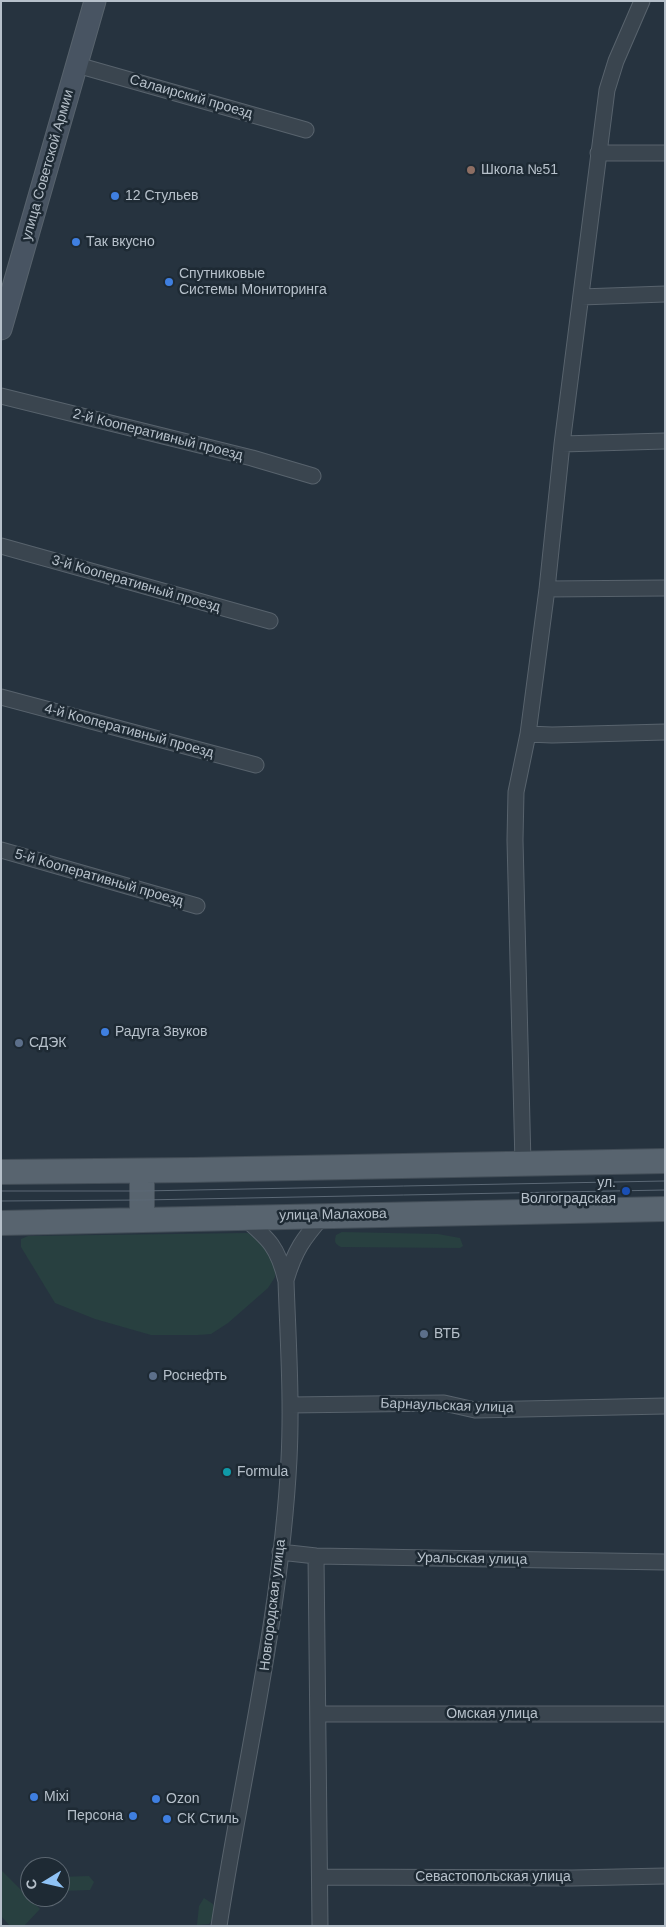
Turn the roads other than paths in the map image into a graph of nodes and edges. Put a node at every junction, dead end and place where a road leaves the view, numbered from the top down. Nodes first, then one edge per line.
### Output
1 (95, 1) edge
2 (642, 1) edge
3 (77, 65) junction
4 (306, 130) dead end
5 (598, 153) junction
6 (665, 153) edge
7 (665, 294) edge
8 (581, 297) junction
9 (1, 329) edge
10 (1, 396) edge
11 (665, 441) edge
12 (562, 444) junction
13 (313, 476) dead end
14 (1, 546) edge
15 (665, 588) edge
16 (548, 589) junction
17 (270, 621) dead end
18 (1, 697) edge
19 (665, 732) edge
20 (528, 734) junction
21 (256, 765) dead end
22 (1, 850) edge
23 (197, 906) dead end
24 (665, 1161) edge
25 (523, 1164) junction
26 (142, 1170) junction
27 (1, 1172) edge
28 (665, 1209) edge
29 (324, 1216) junction
30 (243, 1217) junction
31 (142, 1219) junction
32 (1, 1223) edge
33 (286, 1281) junction
34 (290, 1405) junction
35 (665, 1406) edge
36 (280, 1552) junction
37 (316, 1556) junction
38 (665, 1562) edge
39 (319, 1714) junction
40 (665, 1714) edge
41 (665, 1876) edge
42 (320, 1877) junction
43 (219, 1926) edge
44 (320, 1926) edge

1 - 3 street, улица Советской Армии
2 - 5 street
3 - 4 street, Салаирский проезд
3 - 9 street, улица Советской Армии
5 - 6 street
5 - 8 street
7 - 8 street
8 - 12 street
10 - 13 street, 2-й Кооперативный проезд
11 - 12 street
12 - 16 street
14 - 17 street, 3-й Кооперативный проезд
15 - 16 street
16 - 20 street
18 - 21 street, 4-й Кооперативный проезд
19 - 20 street
20 - 25 street
22 - 23 street, 5-й Кооперативный проезд
24 - 25 main road
25 - 26 main road
26 - 27 main road
26 - 31 main road
28 - 29 main road, улица Малахова
29 - 30 main road, улица Малахова
29 - 33 street
30 - 31 main road, улица Малахова
30 - 33 street
31 - 32 main road, улица Малахова
33 - 34 street, Новгородская улица
34 - 35 street, Барнаульская улица
34 - 36 street, Новгородская улица
36 - 37 street, Уральская улица
36 - 43 street, Новгородская улица
37 - 38 street, Уральская улица
37 - 39 street
39 - 40 street, Омская улица
39 - 42 street
41 - 42 street, Севастопольская улица
42 - 44 street

